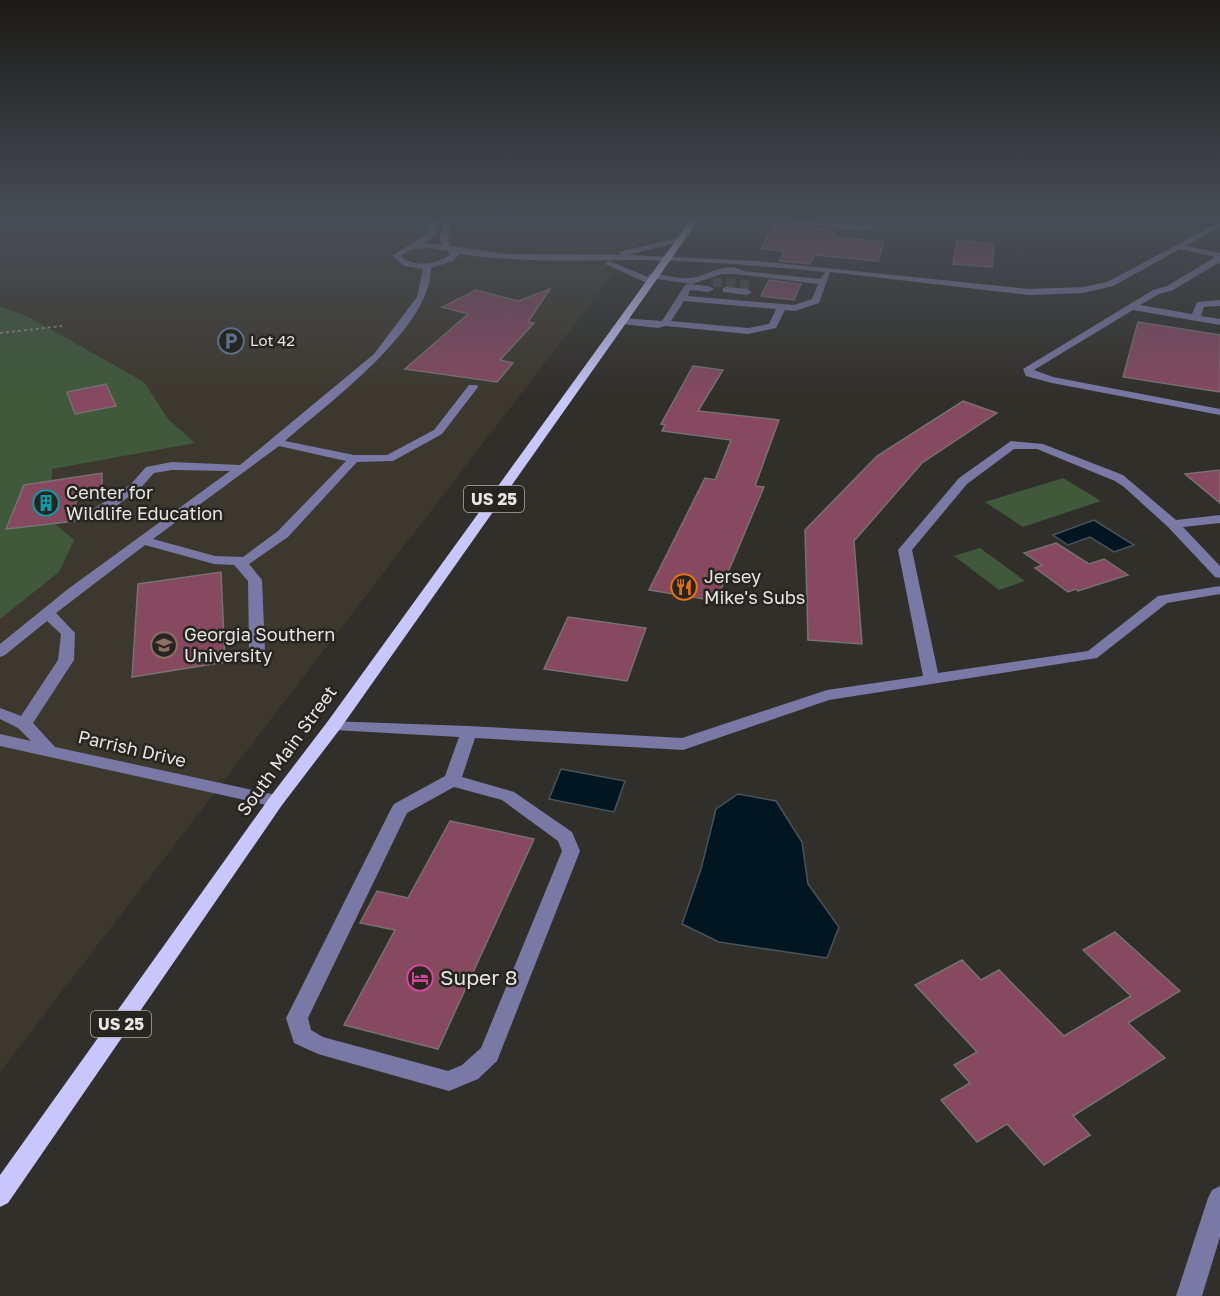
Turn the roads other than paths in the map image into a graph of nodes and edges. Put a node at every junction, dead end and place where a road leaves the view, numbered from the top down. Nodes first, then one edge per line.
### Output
1 (417, 278) edge
2 (426, 278) edge
3 (704, 278) tunnel mouth
4 (744, 278) tunnel mouth
5 (825, 278) edge
6 (900, 278) edge
7 (1123, 278) edge
8 (1185, 278) edge
9 (650, 279) joint
10 (423, 282) junction
11 (823, 282) junction
12 (692, 283) junction
13 (711, 285) tunnel mouth
14 (751, 285) junction
15 (1170, 288) junction
16 (726, 290) dead end
17 (682, 298) junction
18 (741, 303) junction
19 (1220, 303) edge
20 (782, 306) junction
21 (1134, 307) junction
22 (1149, 310) junction
23 (1195, 318) junction
24 (622, 321) junction
25 (1220, 322) edge
26 (665, 323) junction
27 (473, 387) dead end
28 (1220, 412) edge
29 (276, 442) junction
30 (354, 459) junction
31 (242, 469) junction
32 (91, 517) dead end
33 (1220, 519) edge
34 (1173, 524) junction
35 (142, 540) junction
36 (238, 561) junction
37 (1220, 574) edge
38 (1220, 590) edge
39 (47, 613) junction
40 (257, 650) dead end
41 (0, 652) edge
42 (931, 679) junction
43 (0, 713) edge
44 (24, 724) junction
45 (334, 725) junction
46 (469, 731) junction
47 (0, 741) edge
48 (50, 751) junction
49 (452, 780) junction
50 (276, 801) junction
51 (0, 1195) edge
52 (1220, 1198) edge
53 (1189, 1296) edge

1 - 10 street
2 - 10 street
3 - 12 street
4 - 14 street
5 - 11 street
6 - 7 street
8 - 15 street
9 - 12 street
9 - 24 main road, South Main Street / US 25
10 - 29 street
11 - 14 street
11 - 20 street
12 - 13 street
12 - 17 street
14 - 16 street
14 - 18 street
15 - 21 street
15 - 22 street
17 - 18 street
17 - 26 street
18 - 20 street
19 - 23 street
20 - 26 street
21 - 22 street
21 - 28 street
22 - 23 street
23 - 25 street
24 - 26 street
24 - 45 main road, South Main Street / US 25
27 - 30 street
29 - 30 street
29 - 31 street
30 - 36 street
31 - 32 street
31 - 35 street
33 - 34 street
34 - 37 street
34 - 42 street
35 - 36 street
35 - 39 street
36 - 40 street
38 - 42 street
39 - 41 street
39 - 44 street
42 - 46 street
43 - 44 street
44 - 48 street
45 - 46 street
45 - 50 main road, South Main Street / US 25
46 - 49 street
47 - 48 street, Parrish Drive
48 - 50 street, Parrish Drive
49 - 49 street
50 - 51 main road, South Main Street / US 25
52 - 53 street

